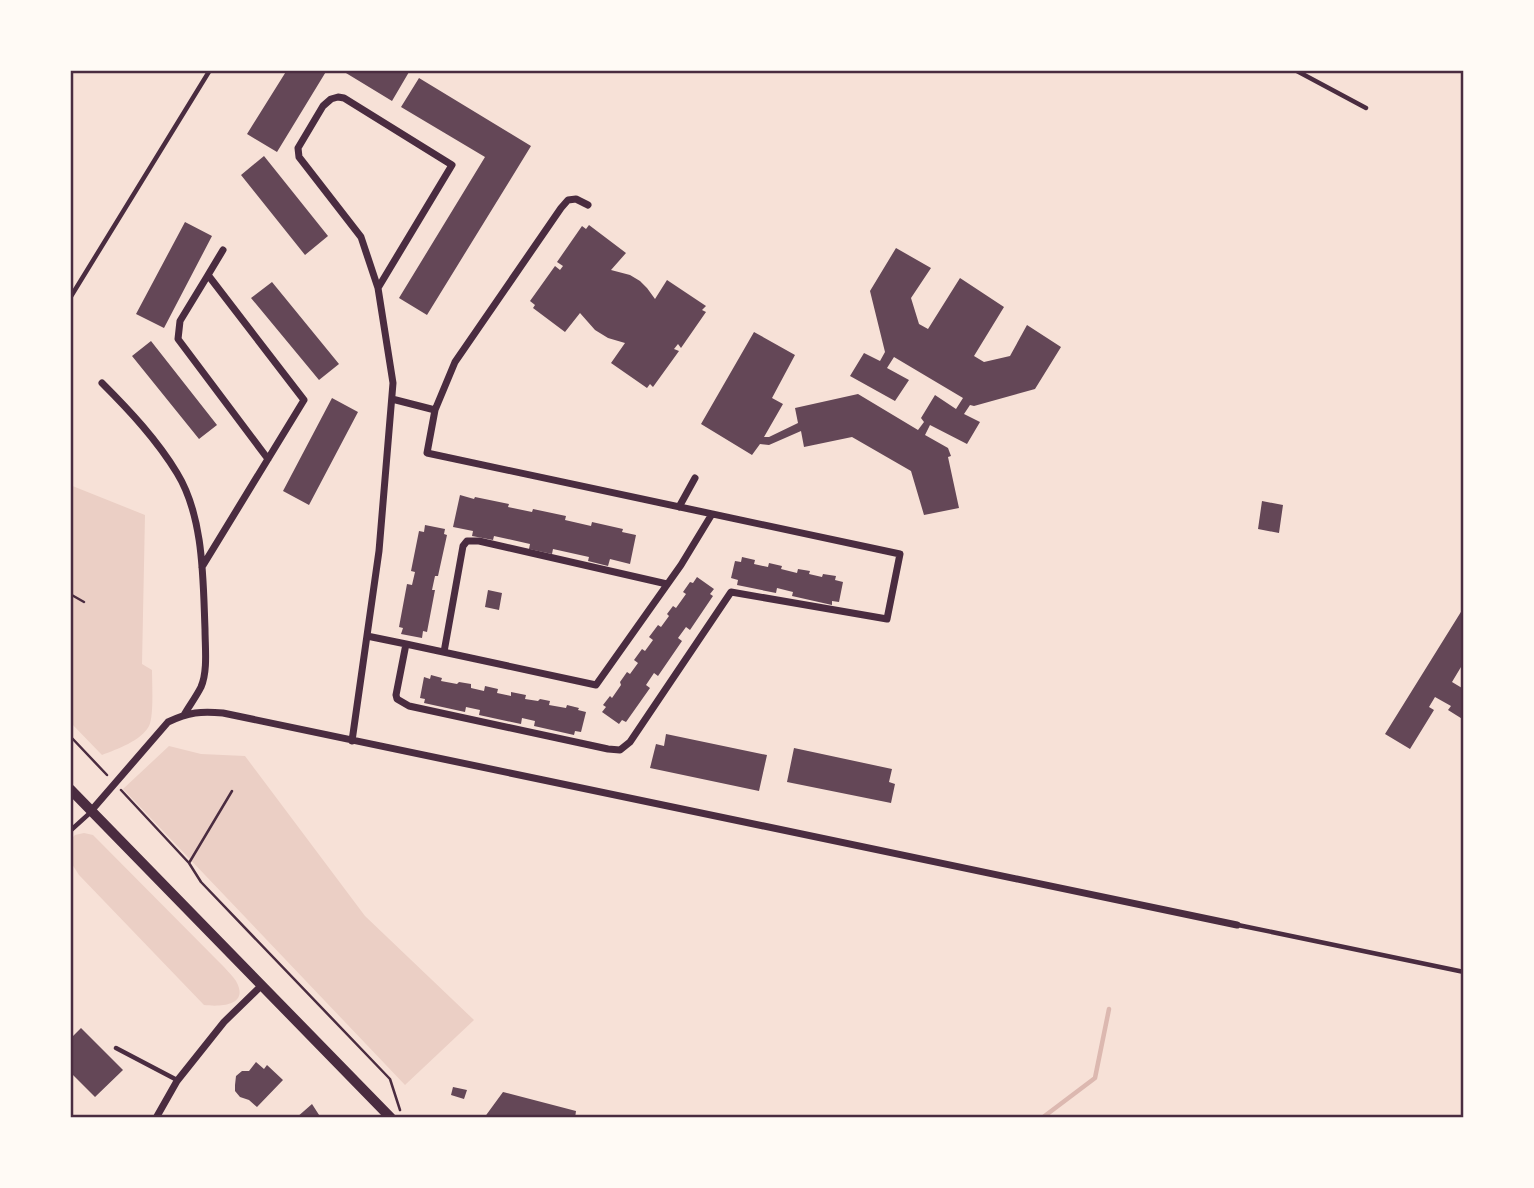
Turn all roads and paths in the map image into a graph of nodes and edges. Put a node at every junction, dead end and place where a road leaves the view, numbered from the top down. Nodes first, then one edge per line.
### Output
1 (210, 70) edge
2 (1295, 70) edge
3 (1366, 108) dead end
4 (587, 205) dead end
5 (223, 250) dead end
6 (208, 275) junction
7 (378, 288) junction
8 (70, 298) edge
9 (102, 383) dead end
10 (392, 399) junction
11 (435, 410) junction
12 (268, 459) junction
13 (695, 478) dead end
14 (678, 507) junction
15 (712, 514) junction
16 (202, 567) junction
17 (667, 584) junction
18 (70, 594) edge
19 (84, 602) dead end
20 (367, 636) junction
21 (407, 644) junction
22 (444, 652) junction
23 (184, 715) junction
24 (70, 736) edge
25 (352, 741) junction
26 (114, 783) junction
27 (70, 789) edge
28 (232, 791) dead end
29 (91, 811) junction
30 (70, 831) edge
31 (189, 863) junction
32 (1237, 925) joint
33 (1464, 972) edge
34 (262, 985) junction
35 (116, 1048) dead end
36 (177, 1081) junction
37 (396, 1116) edge
38 (157, 1118) edge

1 - 8 lane
2 - 3 lane
4 - 11 street
5 - 6 street
6 - 12 street
6 - 12 street
7 - 7 street
7 - 10 street
9 - 16 street
10 - 11 street
10 - 20 street
11 - 14 street
12 - 16 street
13 - 14 street
14 - 15 street
15 - 17 street
15 - 21 street
16 - 23 street
17 - 22 street
17 - 22 street
18 - 19 path
20 - 21 street
20 - 25 street
21 - 22 street
23 - 25 street
23 - 26 street
24 - 26 path
25 - 32 street
26 - 29 street
26 - 31 path
27 - 29 main road
28 - 31 path
29 - 30 lane
29 - 34 main road
31 - 37 path
32 - 33 lane
34 - 36 street
34 - 37 main road
35 - 36 lane
36 - 38 street

